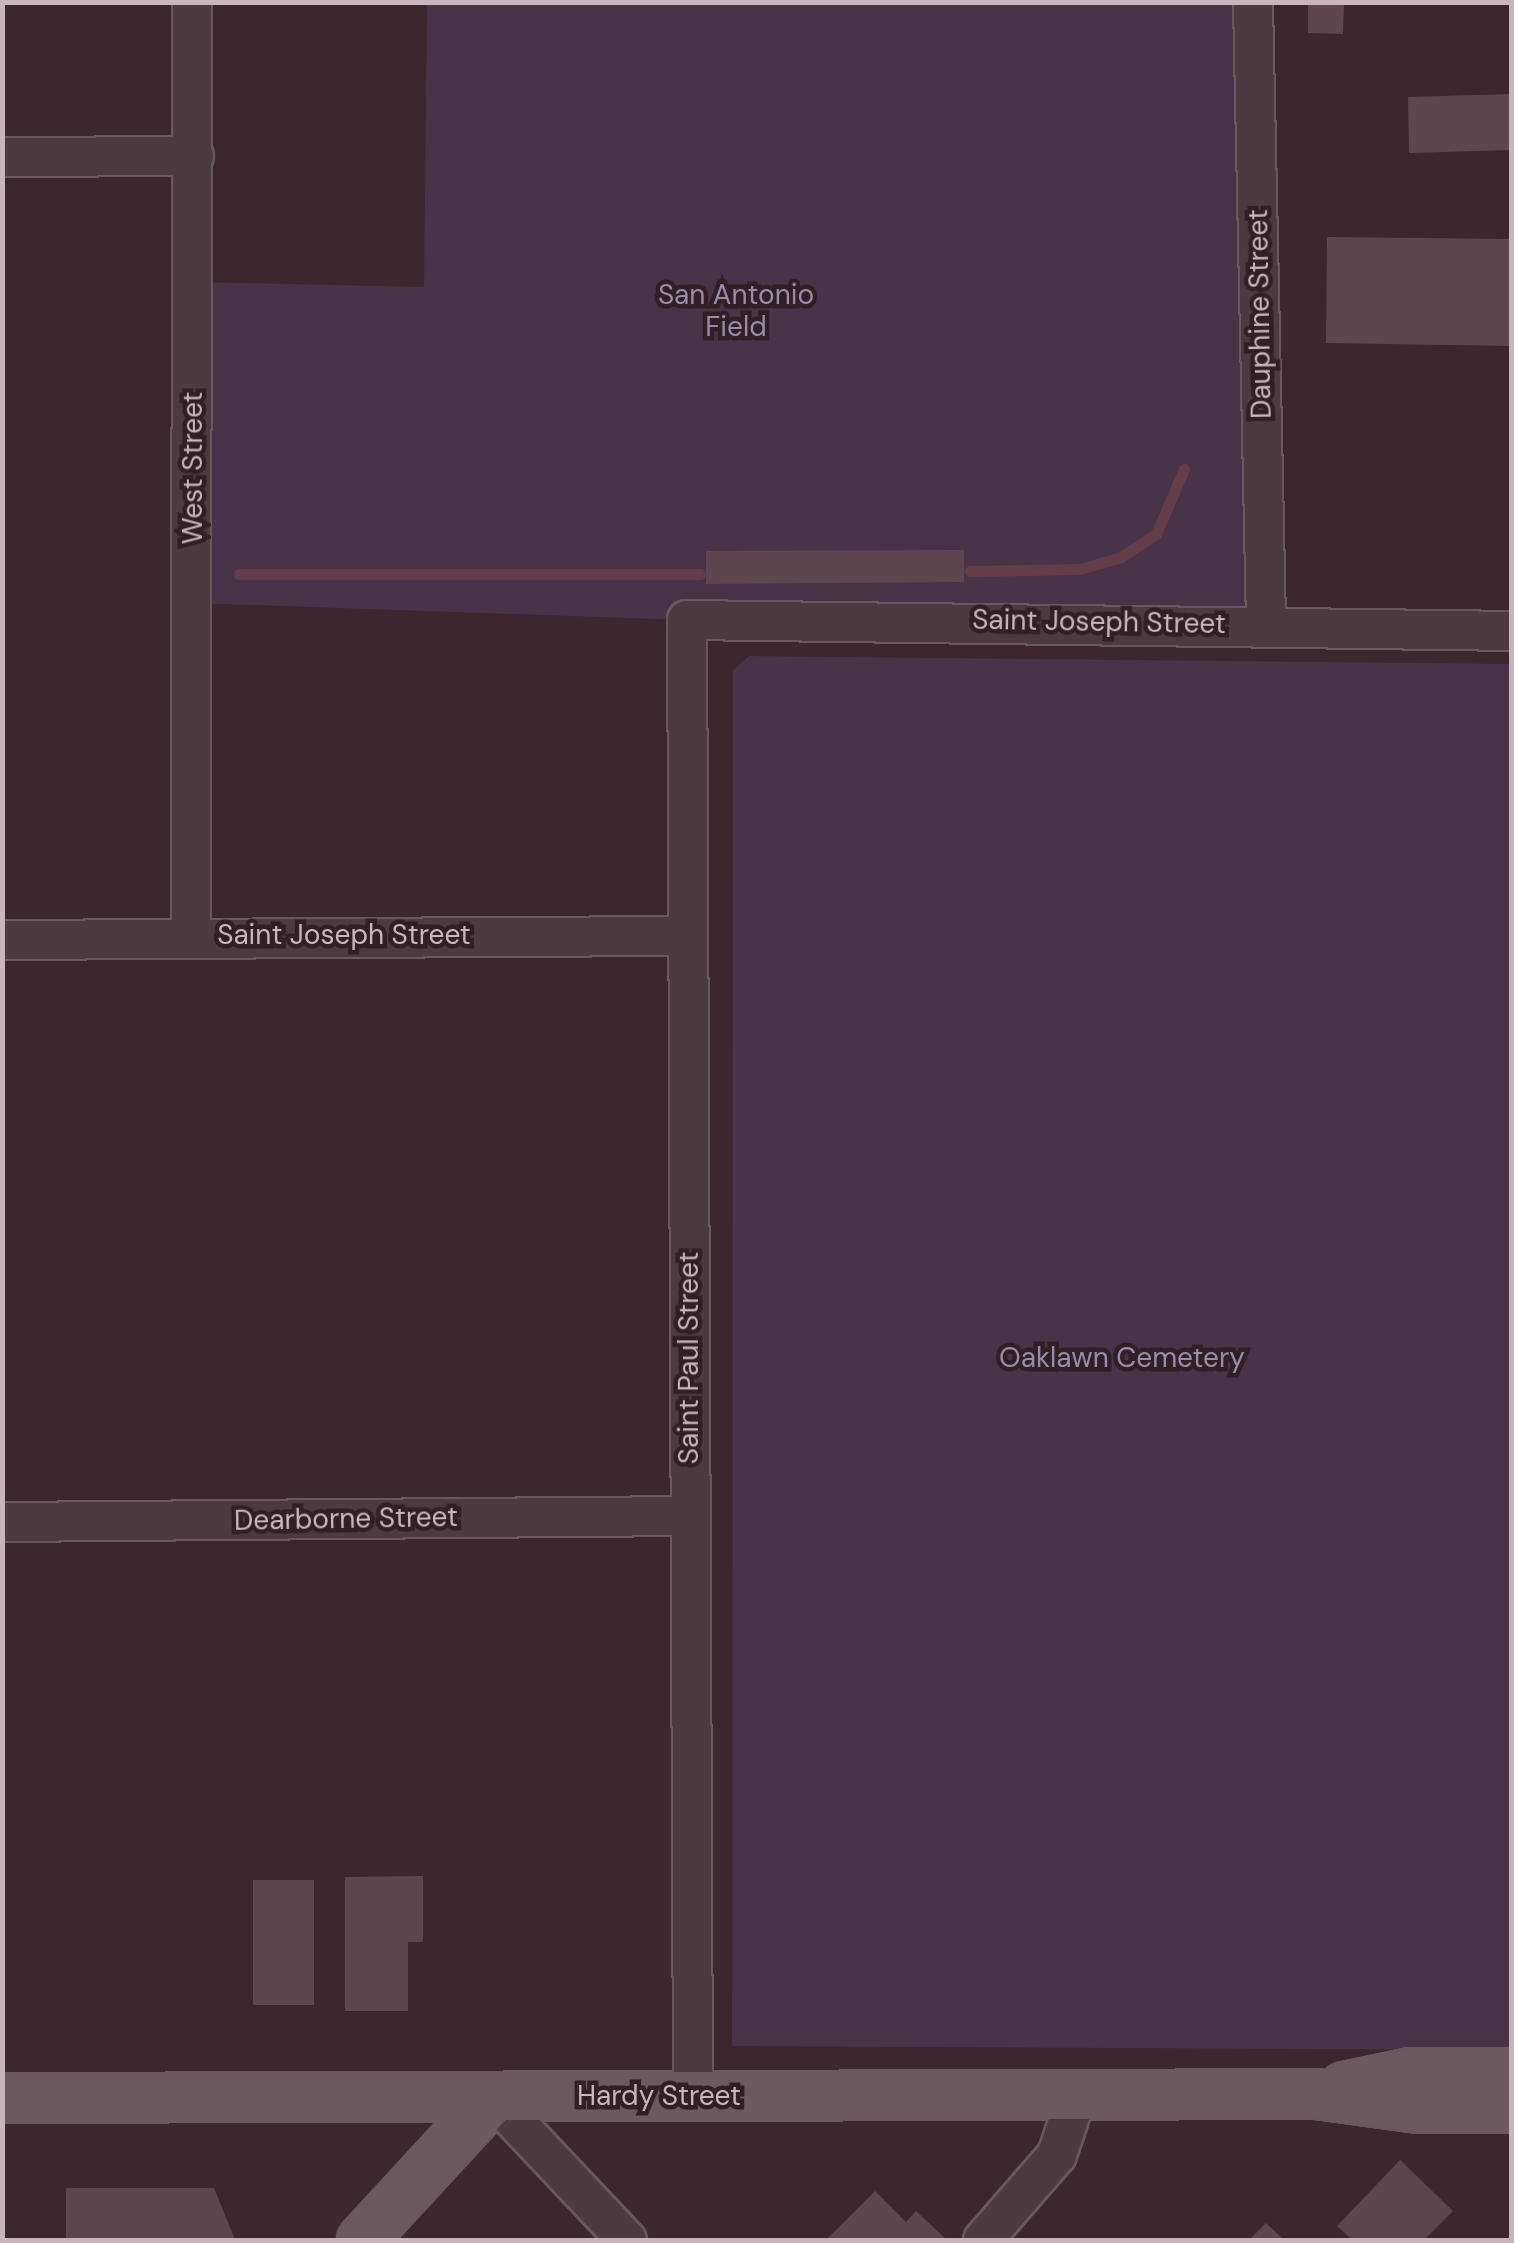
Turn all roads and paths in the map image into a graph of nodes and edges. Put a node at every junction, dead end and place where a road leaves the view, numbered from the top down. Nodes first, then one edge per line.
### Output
1 (192, 2) edge
2 (1253, 2) edge
3 (2, 156) edge
4 (194, 156) junction
5 (686, 620) joint
6 (1266, 624) junction
7 (1512, 630) edge
8 (192, 934) junction
9 (686, 936) junction
10 (2, 940) edge
11 (690, 1516) junction
12 (2, 1522) edge
13 (1512, 2072) edge
14 (1316, 2094) junction
15 (1077, 2095) junction
16 (694, 2096) junction
17 (2, 2098) edge
18 (493, 2098) junction
19 (1512, 2108) edge
20 (362, 2240) edge
21 (627, 2240) edge
22 (983, 2240) edge

1 - 4 street, West Street
2 - 6 street, Dauphine Street
3 - 4 street
4 - 8 street, West Street
5 - 6 street, Saint Joseph Street
5 - 9 street, Saint Paul Street
6 - 7 street, Saint Joseph Street
8 - 9 street, Saint Joseph Street
8 - 10 street, Saint Joseph Street
9 - 11 street, Saint Paul Street
11 - 12 street, Dearborne Street
11 - 16 street, Saint Paul Street
13 - 14 main road, Hardy Street
14 - 15 main road, Hardy Street
14 - 19 main road, Hardy Street
15 - 16 main road, Hardy Street
15 - 22 street
16 - 18 main road, Hardy Street
17 - 18 main road, Hardy Street
18 - 20 main road
18 - 21 street

